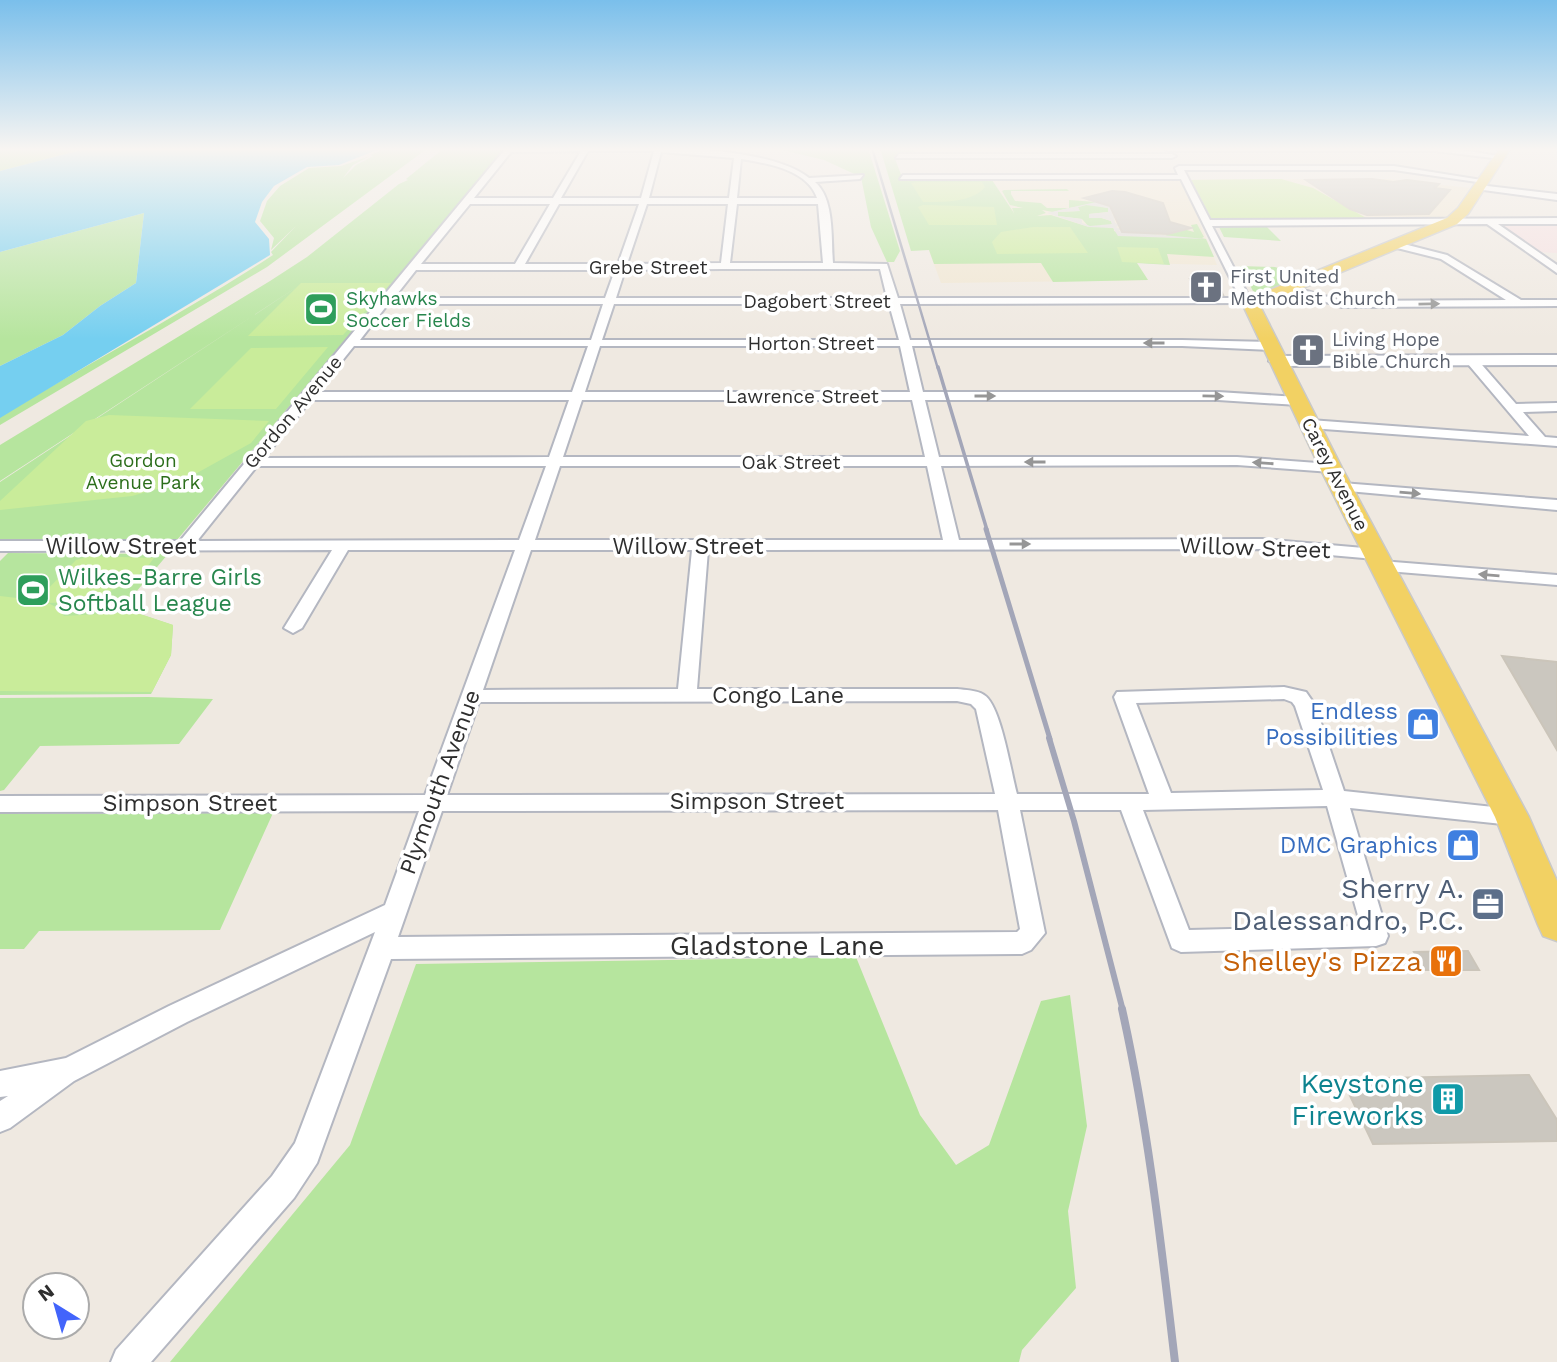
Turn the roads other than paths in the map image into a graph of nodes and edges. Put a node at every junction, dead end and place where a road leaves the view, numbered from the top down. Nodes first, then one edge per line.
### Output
1 (458, 212) edge
2 (550, 212) edge
3 (640, 212) edge
4 (731, 212) edge
5 (822, 212) edge
6 (1201, 212) edge
7 (1461, 212) edge
8 (1458, 216) junction
9 (1552, 221) edge
10 (1491, 222) junction
11 (1207, 223) junction
12 (1557, 228) edge
13 (1396, 245) junction
14 (828, 266) junction
15 (413, 267) junction
16 (518, 267) junction
17 (622, 267) junction
18 (725, 267) junction
19 (1557, 270) edge
20 (1289, 289) junction
21 (386, 301) junction
22 (609, 301) junction
23 (894, 301) junction
24 (1249, 301) junction
25 (1519, 303) junction
26 (1557, 303) edge
27 (905, 342) junction
28 (351, 343) junction
29 (595, 343) junction
30 (1274, 354) junction
31 (1472, 360) junction
32 (1557, 360) edge
33 (305, 396) junction
34 (577, 396) junction
35 (917, 396) junction
36 (1557, 407) edge
37 (1513, 408) junction
38 (1304, 413) junction
39 (1541, 440) junction
40 (1557, 442) edge
41 (252, 462) junction
42 (934, 462) junction
43 (554, 463) junction
44 (1336, 477) junction
45 (1557, 505) edge
46 (952, 544) junction
47 (0, 546) edge
48 (184, 546) junction
49 (700, 546) junction
50 (342, 547) junction
51 (522, 547) junction
52 (1378, 560) junction
53 (1557, 580) edge
54 (293, 628) dead end
55 (687, 695) junction
56 (471, 696) junction
57 (1336, 798) junction
58 (1007, 800) junction
59 (1163, 801) junction
60 (433, 802) junction
61 (1129, 802) junction
62 (0, 804) edge
63 (1512, 817) junction
64 (394, 912) junction
65 (1557, 925) edge
66 (382, 947) junction
67 (70, 1070) junction
68 (0, 1084) edge
69 (0, 1118) edge
70 (128, 1362) edge

1 - 15 street, Gordon Avenue
2 - 16 street
3 - 17 street, Plymouth Avenue
4 - 18 street
5 - 14 street
6 - 11 street
7 - 8 main road
8 - 10 street
8 - 10 street
8 - 11 street
8 - 13 main road
9 - 10 street
9 - 12 street
10 - 19 street
11 - 24 street
13 - 20 main road
13 - 25 street
14 - 18 street, Grebe Street
14 - 23 street, Grebe Street
15 - 16 street, Grebe Street
15 - 21 street, Gordon Avenue
16 - 17 street, Grebe Street
17 - 18 street, Grebe Street
17 - 22 street, Plymouth Avenue
20 - 24 main road
20 -> 25 street
21 - 22 street, Dagobert Street
21 - 28 street, Gordon Avenue
22 - 23 street, Dagobert Street
22 - 29 street, Plymouth Avenue
23 - 24 street, Dagobert Street
23 - 27 street
24 - 30 main road, Carey Avenue
25 - 26 street
27 - 29 street, Horton Street
30 -> 27 street, Horton Street
27 - 35 street
28 - 29 street, Horton Street
28 - 33 street, Gordon Avenue
29 - 34 street, Plymouth Avenue
30 - 31 main road, Horton Street
30 - 38 main road, Carey Avenue
31 - 32 main road, Horton Street
31 - 37 street
33 - 34 street, Lawrence Street
33 - 41 street, Gordon Avenue
34 - 35 street, Lawrence Street
34 - 43 street, Plymouth Avenue
35 -> 38 street, Lawrence Street
35 - 42 street
36 - 37 street
37 - 39 street
38 - 39 street, Lawrence Street
38 - 44 main road, Carey Avenue
39 - 40 street, Lawrence Street
41 - 43 street, Oak Street
41 - 48 street, Gordon Avenue
42 - 43 street, Oak Street
44 -> 42 street, Oak Street
42 - 46 street
43 - 51 street, Plymouth Avenue
44 -> 45 street, Oak Street
44 - 52 main road, Carey Avenue
46 - 49 street, Willow Street
46 -> 52 street, Willow Street
47 - 48 street, Willow Street
48 - 50 street, Willow Street
49 - 51 street, Willow Street
49 - 55 street
50 - 51 street, Willow Street
50 - 54 street
51 - 56 street, Plymouth Avenue
53 -> 52 street, Willow Street
52 - 63 main road, Carey Avenue
55 - 56 street, Congo Lane
55 - 58 street, Congo Lane
56 - 60 street, Plymouth Avenue
57 - 59 street, Simpson Street
57 - 59 street
57 - 61 street
57 - 63 street, Simpson Street
58 - 60 street, Simpson Street
58 - 61 street, Simpson Street
58 - 66 street, Gladstone Lane
59 - 61 street, Simpson Street
60 - 62 street, Simpson Street
60 - 64 street, Plymouth Avenue
63 - 65 main road, Carey Avenue
64 - 66 street, Plymouth Avenue
64 - 67 street
66 - 70 street, Plymouth Avenue
67 - 68 street
67 - 69 street

